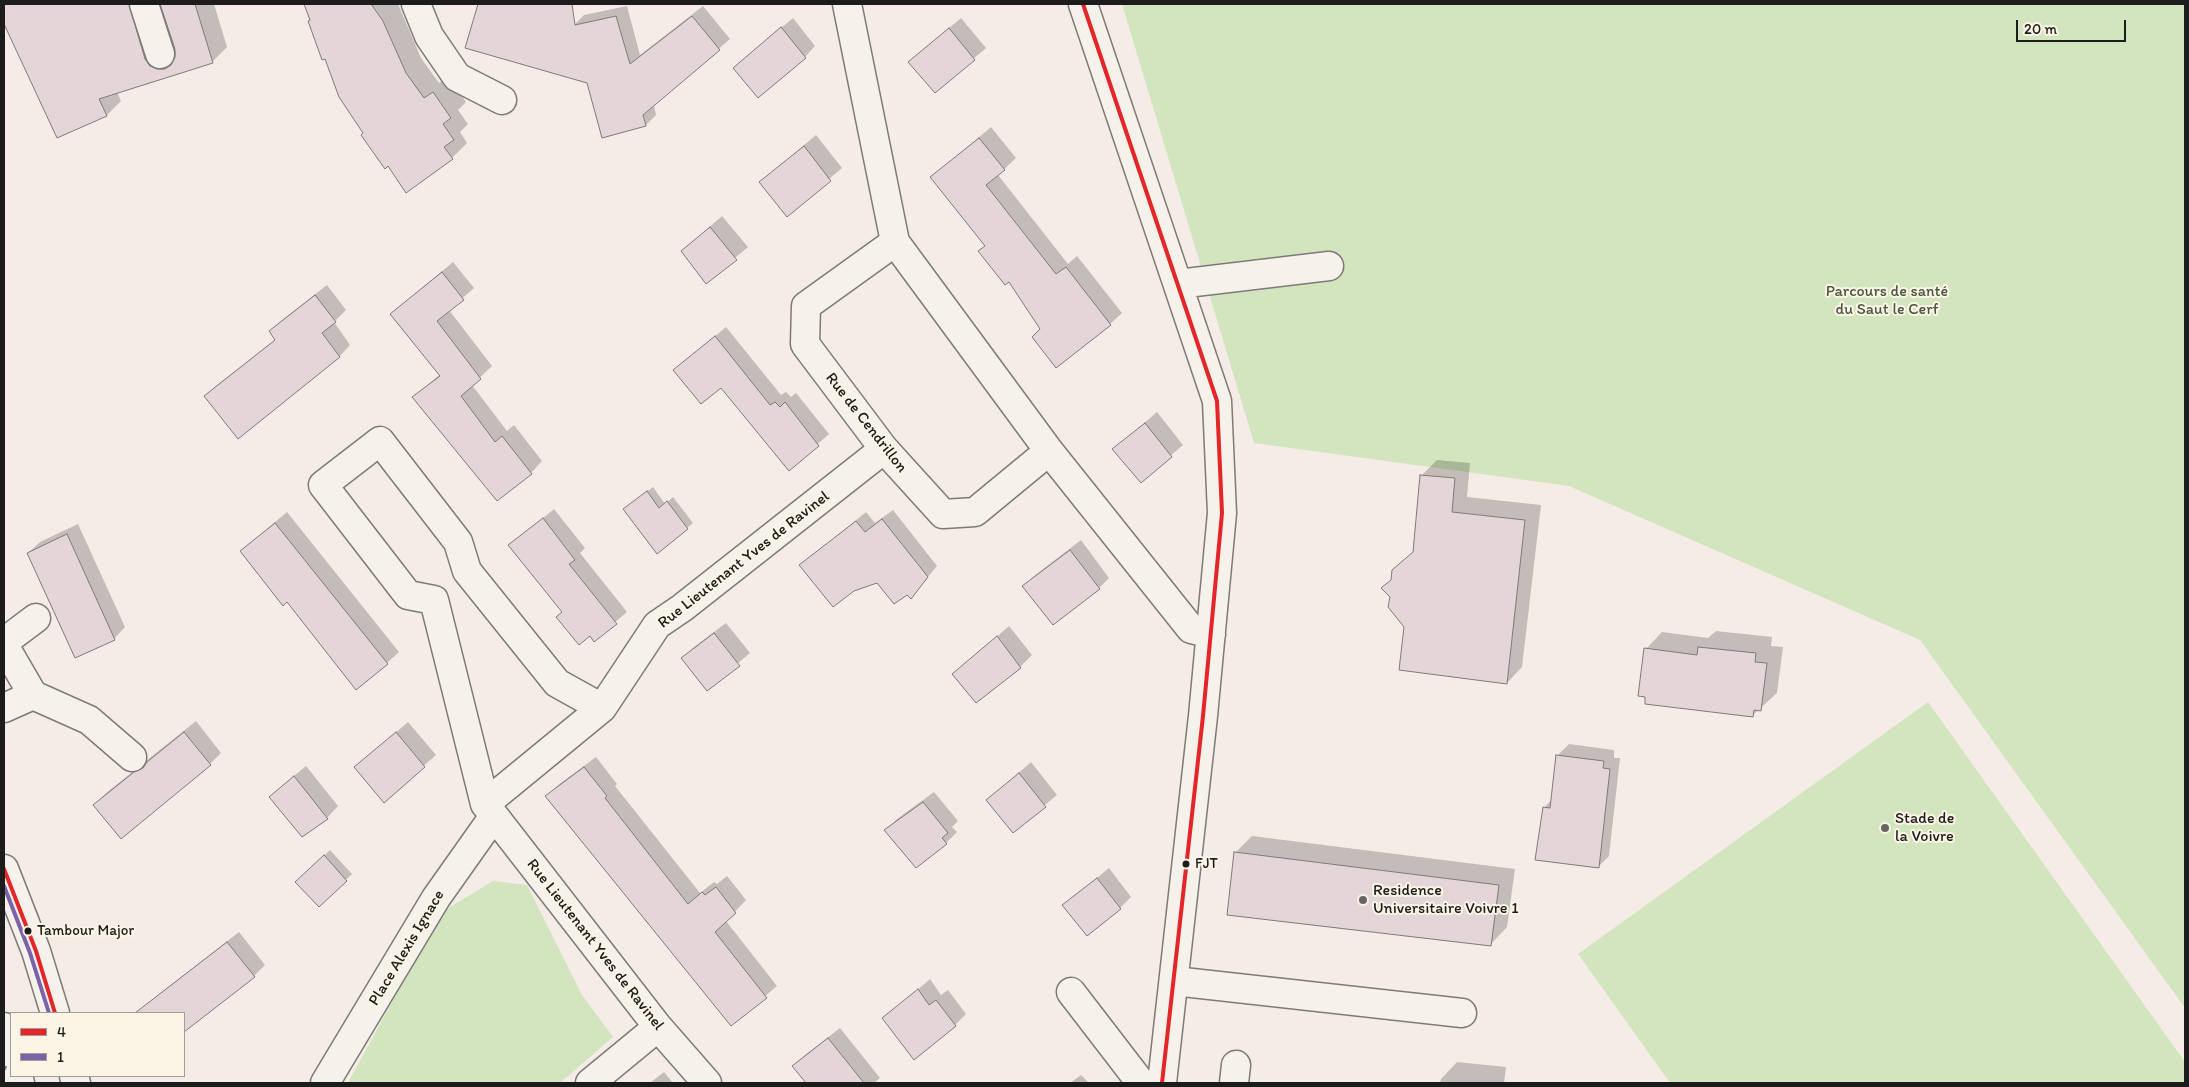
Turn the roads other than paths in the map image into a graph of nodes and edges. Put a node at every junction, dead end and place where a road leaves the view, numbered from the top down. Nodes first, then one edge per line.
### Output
1 (144, 4) edge
2 (416, 4) edge
3 (847, 4) edge
4 (1082, 4) edge
5 (160, 54) dead end
6 (502, 100) dead end
7 (895, 242) junction
8 (1329, 266) dead end
9 (1178, 284) junction
10 (884, 449) junction
11 (1049, 450) junction
12 (467, 571) junction
13 (434, 600) junction
14 (36, 618) dead end
15 (1211, 634) junction
16 (4, 644) edge
17 (33, 695) junction
18 (4, 708) edge
19 (602, 708) junction
20 (132, 757) dead end
21 (489, 810) junction
22 (4, 869) edge
23 (1174, 981) junction
24 (1071, 992) dead end
25 (55, 1012) edge
26 (1462, 1013) dead end
27 (4, 1027) edge
28 (658, 1027) junction
29 (10, 1050) edge
30 (325, 1083) edge
31 (590, 1083) edge
32 (707, 1083) edge
33 (1141, 1083) edge
34 (1162, 1083) edge

1 - 5 street
2 - 6 street
3 - 7 street
4 - 9 street
7 - 10 street, Rue de Cendrillon
7 - 11 street
8 - 9 street
9 - 15 street
10 - 11 street, Rue de Cendrillon
10 - 19 street, Rue Lieutenant Yves de Ravinel
11 - 15 street
12 - 13 street
12 - 13 street
12 - 19 street
13 - 21 street, Rue Lieutenant Yves de Ravinel
14 - 16 street
15 - 23 street
16 - 17 street
17 - 18 street
17 - 20 street
19 - 21 street, Rue Lieutenant Yves de Ravinel
21 - 28 street, Rue Lieutenant Yves de Ravinel
21 - 30 street, Place Alexis Ignace
22 - 25 street
23 - 26 street
23 - 34 street
24 - 33 street
27 - 29 street
28 - 31 street
28 - 32 street, Rue Lieutenant Yves de Ravinel

